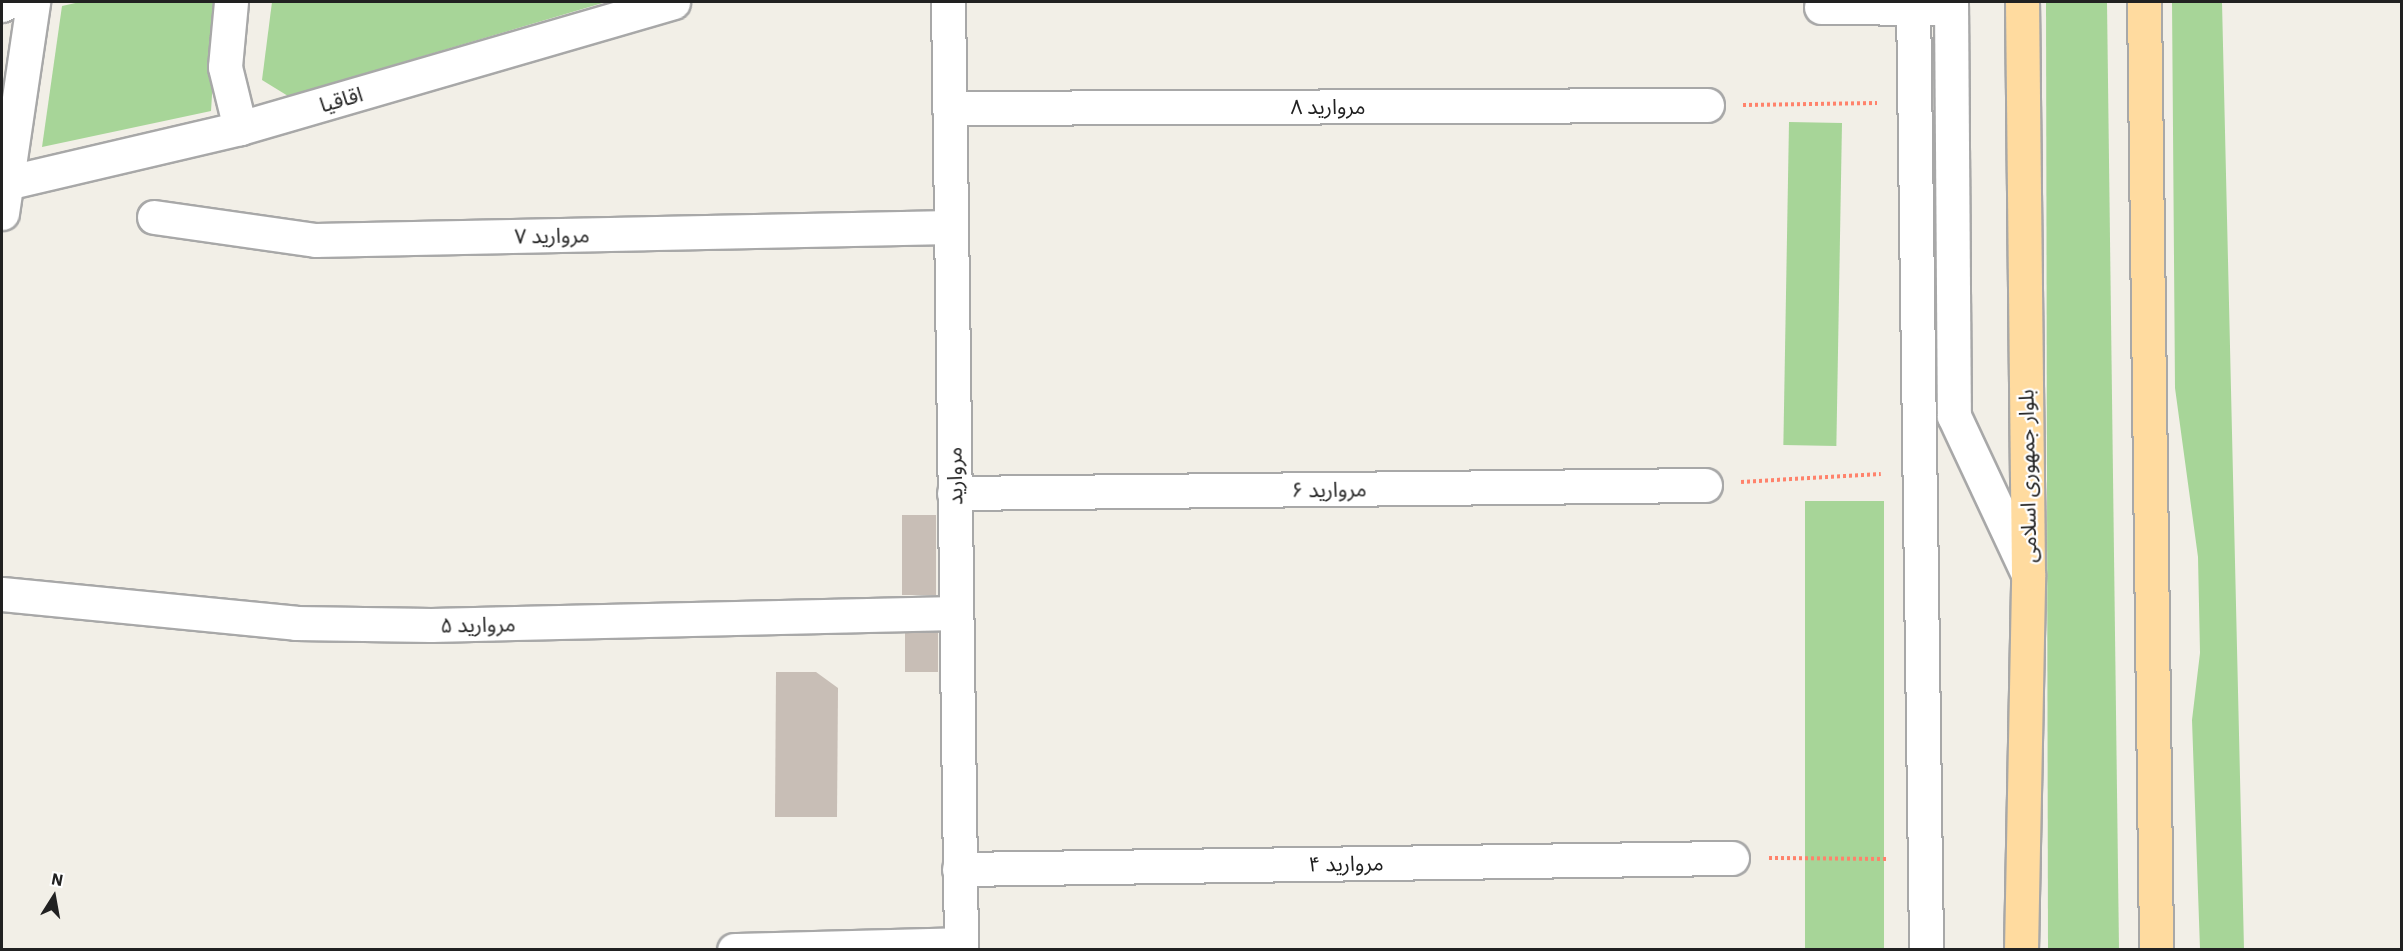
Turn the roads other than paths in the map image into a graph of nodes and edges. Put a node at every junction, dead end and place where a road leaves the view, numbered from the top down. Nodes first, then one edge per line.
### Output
1 (8, 2) edge
2 (33, 2) edge
3 (231, 2) edge
4 (673, 2) edge
5 (948, 2) edge
6 (2022, 2) edge
7 (2144, 2) edge
8 (2, 5) edge
9 (1913, 5) edge
10 (1950, 5) edge
11 (1821, 8) dead end
12 (1707, 105) road end
13 (949, 108) junction
14 (240, 128) junction
15 (3, 194) edge
16 (154, 217) dead end
17 (951, 227) junction
18 (1705, 485) road end
19 (954, 493) junction
20 (2028, 574) junction
21 (2, 594) edge
22 (956, 613) junction
23 (1732, 858) road end
24 (959, 869) junction
25 (961, 947) edge
26 (734, 950) edge
27 (1926, 950) edge
28 (2021, 950) edge
29 (2156, 950) edge

1 - 8 street
2 - 15 street
3 - 14 street
4 - 14 street, اقاقیا
5 - 13 street, مروارید
6 - 20 main road, بلوار جمهوری اسلامی
7 - 29 main road
9 - 10 street
9 - 11 street
9 - 27 street
10 - 20 street
12 - 13 street, مروارید ۸
13 - 17 street, مروارید
14 - 15 street, اقاقیا
16 - 17 street, مروارید ۷
17 - 19 street, مروارید
18 - 19 street, مروارید ۶
19 - 22 street, مروارید
20 - 28 main road, بلوار جمهوری اسلامی
21 - 22 street, مروارید ۵
22 - 24 street, مروارید
23 - 24 street, مروارید ۴
24 - 25 street, مروارید
25 - 26 street

